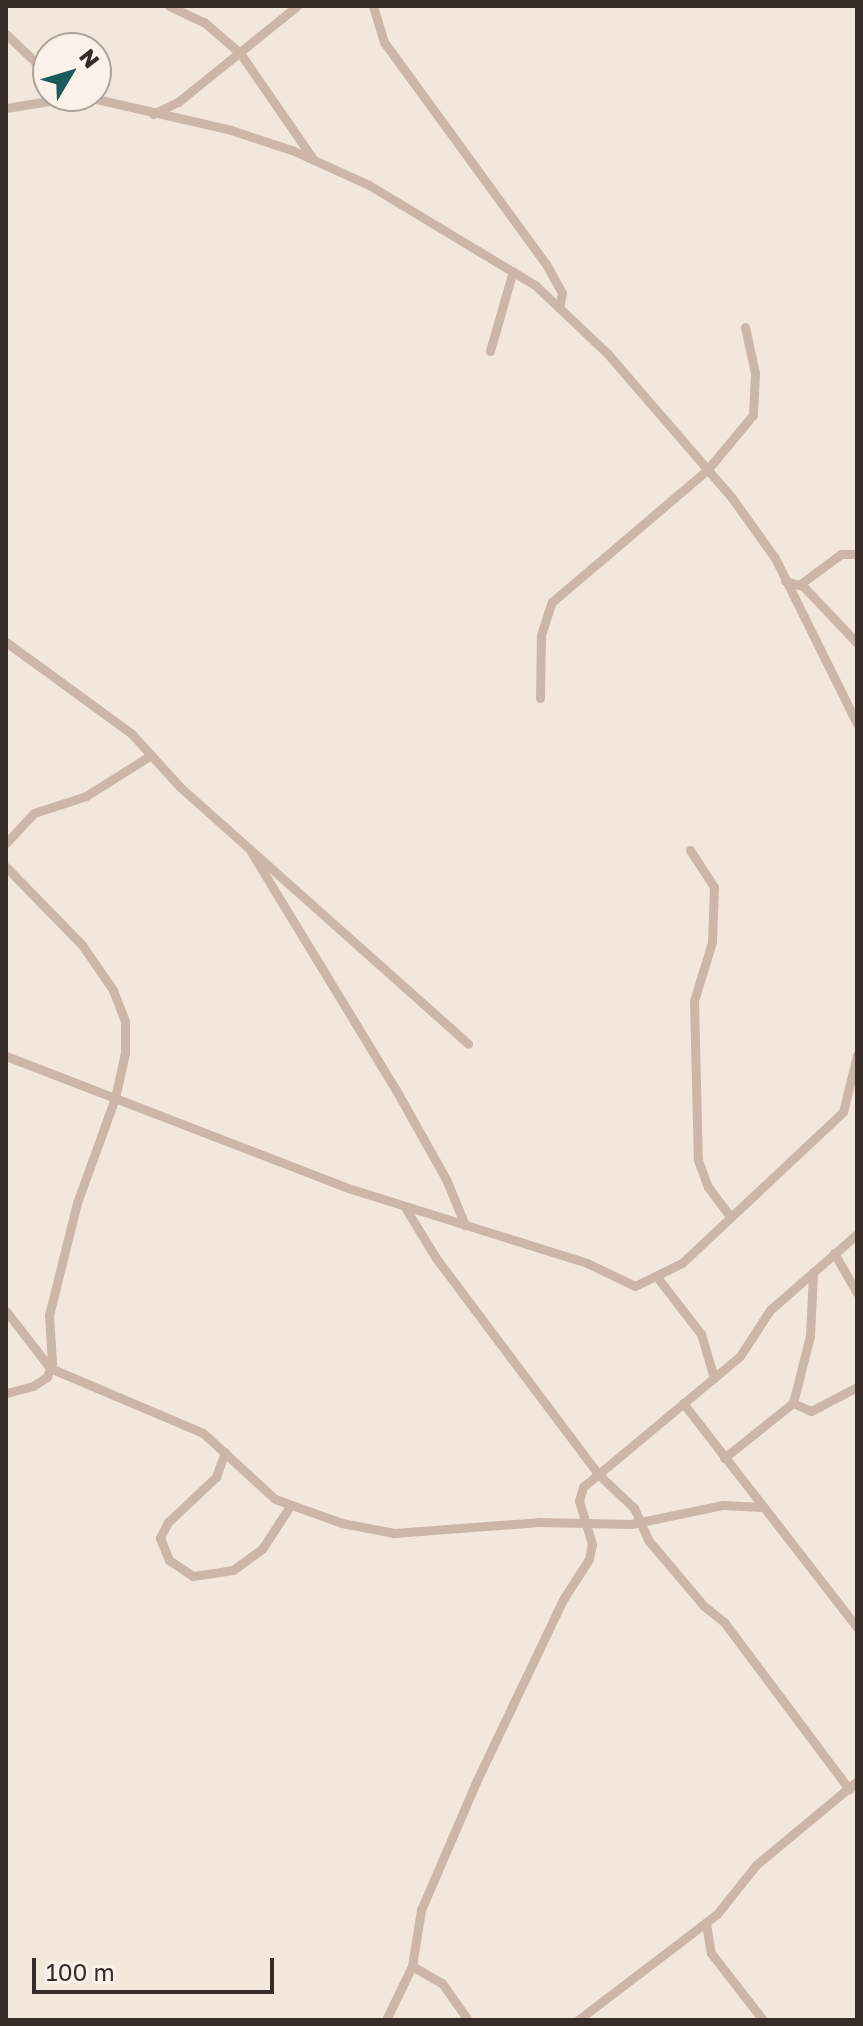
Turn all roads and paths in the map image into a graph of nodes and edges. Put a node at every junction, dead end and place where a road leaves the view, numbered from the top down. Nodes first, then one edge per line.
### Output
1 (169, 6) edge
2 (297, 6) edge
3 (373, 6) edge
4 (6, 34) edge
5 (240, 53) junction
6 (32, 59) edge
7 (112, 104) edge
8 (32, 105) edge
9 (6, 108) edge
10 (153, 114) junction
11 (313, 159) junction
12 (513, 271) junction
13 (559, 308) junction
14 (745, 327) dead end
15 (490, 351) dead end
16 (708, 469) junction
17 (857, 554) edge
18 (785, 581) junction
19 (799, 585) junction
20 (6, 642) edge
21 (857, 643) edge
22 (540, 698) dead end
23 (857, 724) edge
24 (151, 755) junction
25 (6, 843) edge
26 (248, 846) junction
27 (690, 850) dead end
28 (6, 867) edge
29 (468, 1044) dead end
30 (857, 1055) edge
31 (6, 1056) edge
32 (115, 1098) junction
33 (406, 1209) junction
34 (730, 1216) junction
35 (465, 1225) junction
36 (857, 1234) edge
37 (834, 1253) junction
38 (813, 1272) junction
39 (657, 1277) junction
40 (857, 1293) edge
41 (6, 1311) edge
42 (50, 1368) junction
43 (714, 1378) junction
44 (857, 1387) edge
45 (6, 1393) edge
46 (683, 1403) junction
47 (793, 1403) junction
48 (225, 1452) junction
49 (724, 1458) junction
50 (598, 1474) junction
51 (290, 1506) junction
52 (761, 1507) junction
53 (641, 1522) junction
54 (585, 1525) junction
55 (857, 1627) edge
56 (857, 1781) edge
57 (849, 1789) junction
58 (706, 1923) junction
59 (412, 1966) junction
60 (386, 2020) edge
61 (468, 2020) edge
62 (578, 2020) edge
63 (763, 2020) edge

1 - 5 lane
2 - 5 lane
3 - 13 lane
4 - 6 lane
5 - 10 lane
5 - 11 lane
7 - 10 lane
8 - 9 lane
10 - 11 lane
11 - 12 lane
12 - 13 lane
12 - 15 lane
13 - 16 lane
14 - 16 lane
16 - 18 lane
16 - 22 lane
17 - 19 lane
18 - 19 lane
18 - 23 lane
19 - 21 lane
20 - 24 lane
24 - 25 lane
24 - 26 lane
26 - 29 lane
26 - 35 lane
27 - 34 lane
28 - 32 lane
30 - 34 lane
31 - 32 lane
32 - 33 lane
32 - 42 lane
33 - 35 lane
33 - 50 lane
34 - 39 lane
35 - 39 lane
36 - 37 lane
37 - 38 lane
37 - 40 lane
38 - 43 lane
38 - 47 lane
39 - 43 lane
41 - 42 lane
42 - 45 lane
42 - 48 lane
43 - 46 lane
44 - 47 lane
46 - 49 lane
46 - 50 lane
47 - 49 lane
48 - 51 lane
48 - 51 lane
49 - 52 lane
50 - 53 lane
50 - 54 lane
51 - 54 lane
52 - 53 lane
52 - 55 lane
53 - 54 lane
53 - 57 lane
54 - 59 lane
56 - 57 lane
57 - 58 lane
58 - 62 lane
58 - 63 lane
59 - 60 lane
59 - 61 lane

